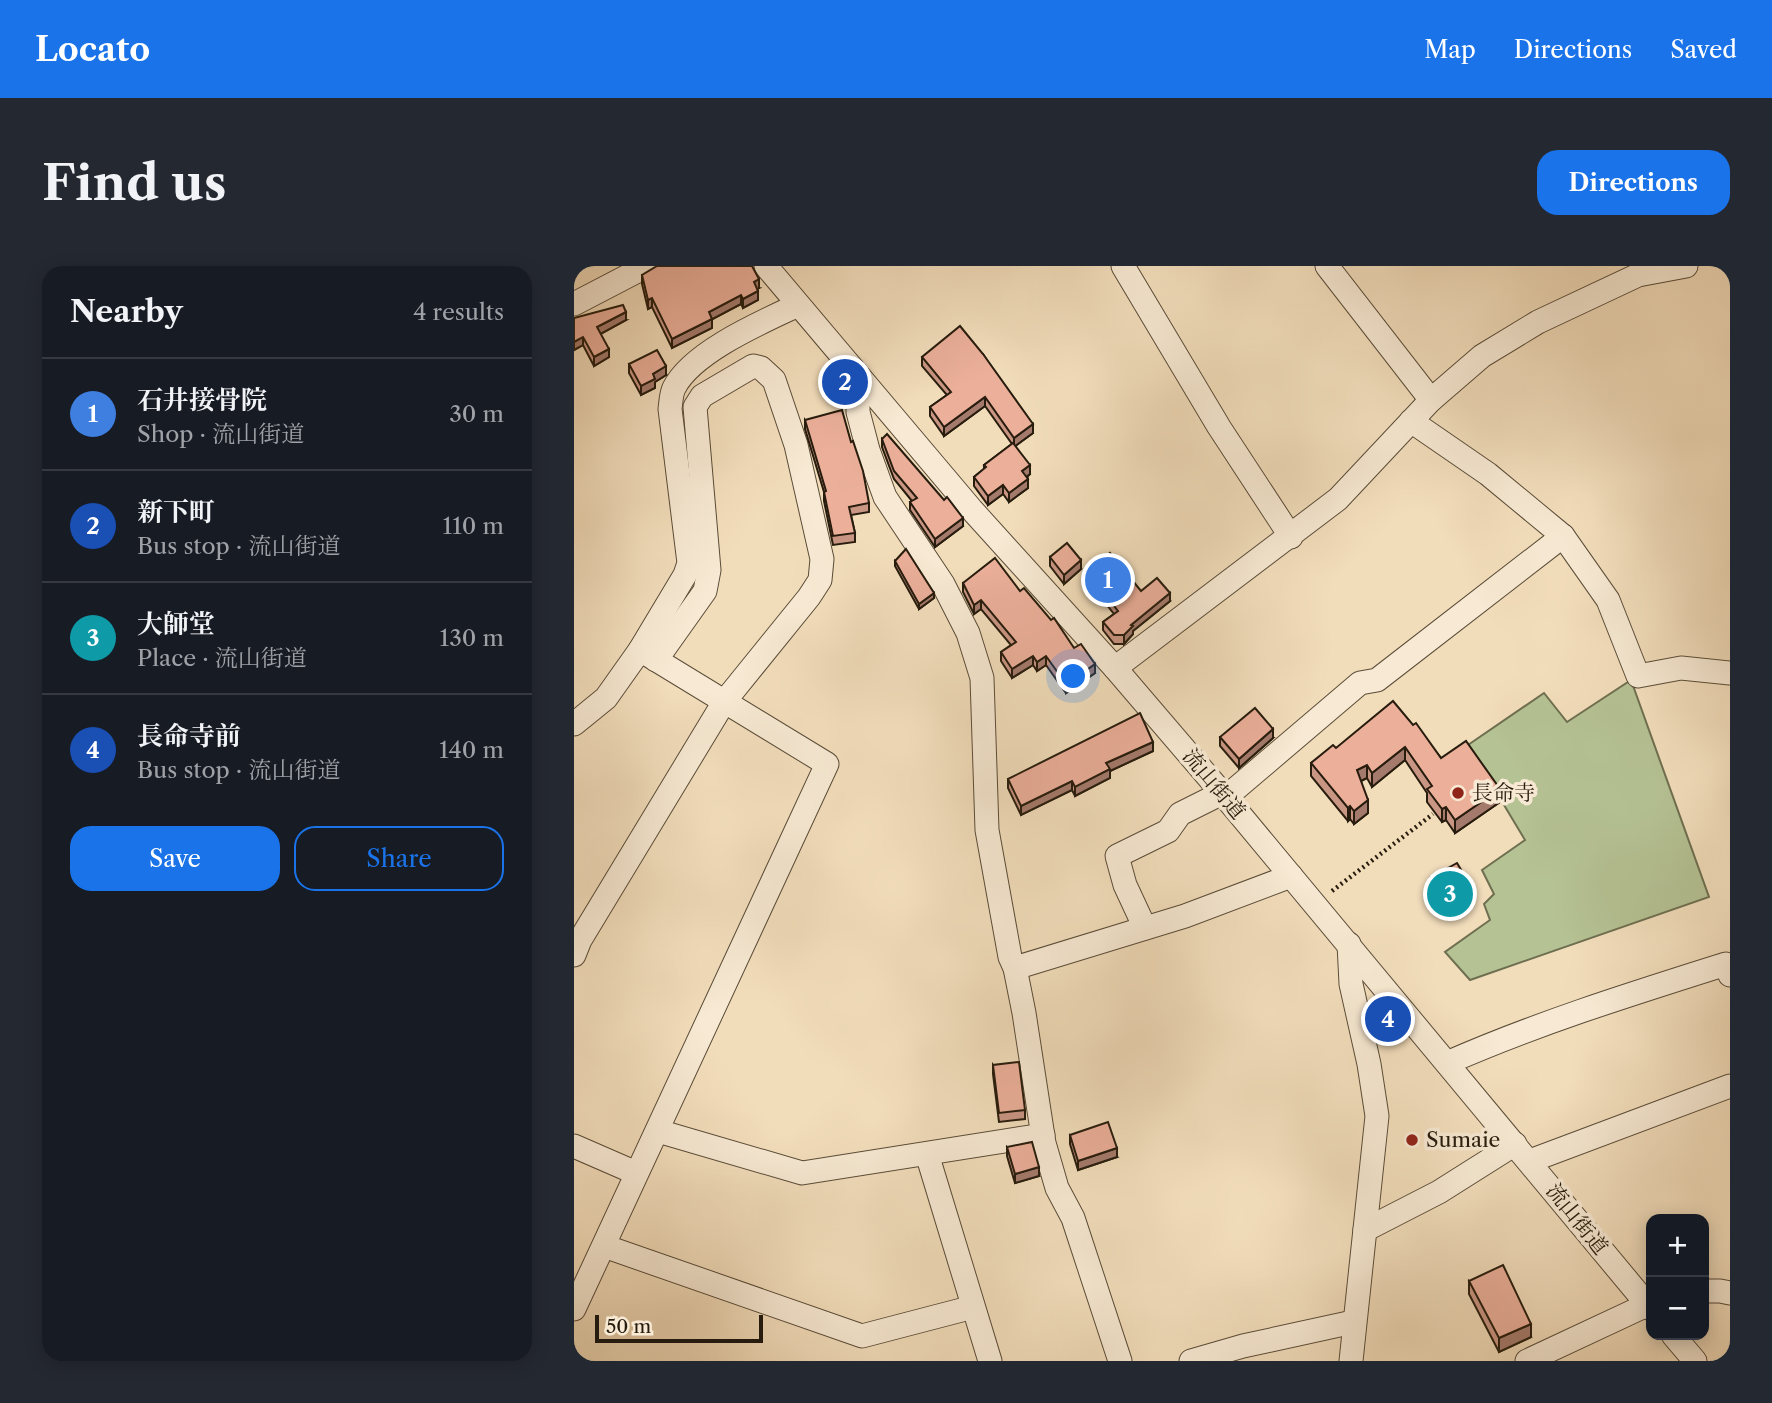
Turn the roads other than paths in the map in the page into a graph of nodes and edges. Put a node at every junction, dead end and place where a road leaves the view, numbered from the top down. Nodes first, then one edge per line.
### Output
1 (647, 266) edge
2 (766, 266) edge
3 (1123, 266) edge
4 (1327, 266) edge
5 (1686, 266) edge
6 (574, 304) edge
7 (798, 305) junction
8 (865, 384) junction
9 (1431, 400) junction
10 (1411, 421) junction
11 (1563, 536) junction
12 (1291, 537) junction
13 (648, 655) junction
14 (1115, 668) junction
15 (1730, 673) edge
16 (724, 702) junction
17 (574, 724) edge
18 (1224, 795) junction
19 (1291, 876) junction
20 (1145, 928) junction
21 (1349, 944) junction
22 (574, 955) edge
23 (1015, 968) junction
24 (1730, 975) edge
25 (1447, 1063) junction
26 (1730, 1086) edge
27 (659, 1131) junction
28 (1043, 1135) junction
29 (574, 1146) edge
30 (1522, 1153) junction
31 (927, 1154) junction
32 (636, 1173) junction
33 (1365, 1230) junction
34 (604, 1246) junction
35 (1709, 1291) edge
36 (1730, 1293) edge
37 (1646, 1301) edge
38 (972, 1307) junction
39 (1646, 1308) edge
40 (574, 1309) edge
41 (1353, 1322) junction
42 (1676, 1340) edge
43 (990, 1361) edge
44 (1121, 1361) edge
45 (1191, 1361) edge
46 (1351, 1361) edge
47 (1527, 1361) edge
48 (1695, 1361) edge

1 - 6 street
2 - 7 street, 流山街道
3 - 12 street
4 - 9 street
5 - 9 street
7 - 8 street, 流山街道
7 - 13 street
8 - 14 street, 流山街道
8 - 23 street
9 - 10 street
10 - 11 street
10 - 12 street
11 - 15 street
11 - 18 street
12 - 14 street
13 - 16 street
13 - 16 street
13 - 17 street
14 - 18 street, 流山街道
16 - 22 street
16 - 27 street
18 - 19 street, 流山街道
18 - 20 street
19 - 20 street
19 - 21 street, 流山街道
20 - 23 street
21 - 25 street, 流山街道
21 - 33 street
23 - 28 street
24 - 25 street
25 - 30 street, 流山街道
26 - 30 street
27 - 31 street
27 - 32 street
28 - 31 street
28 - 44 street
29 - 32 street
30 - 33 street
30 - 37 street, 流山街道
31 - 38 street
32 - 34 street
33 - 41 street
34 - 38 street
34 - 40 street
35 - 36 street
38 - 43 street
39 - 47 street
41 - 45 street
41 - 46 street
42 - 48 street

